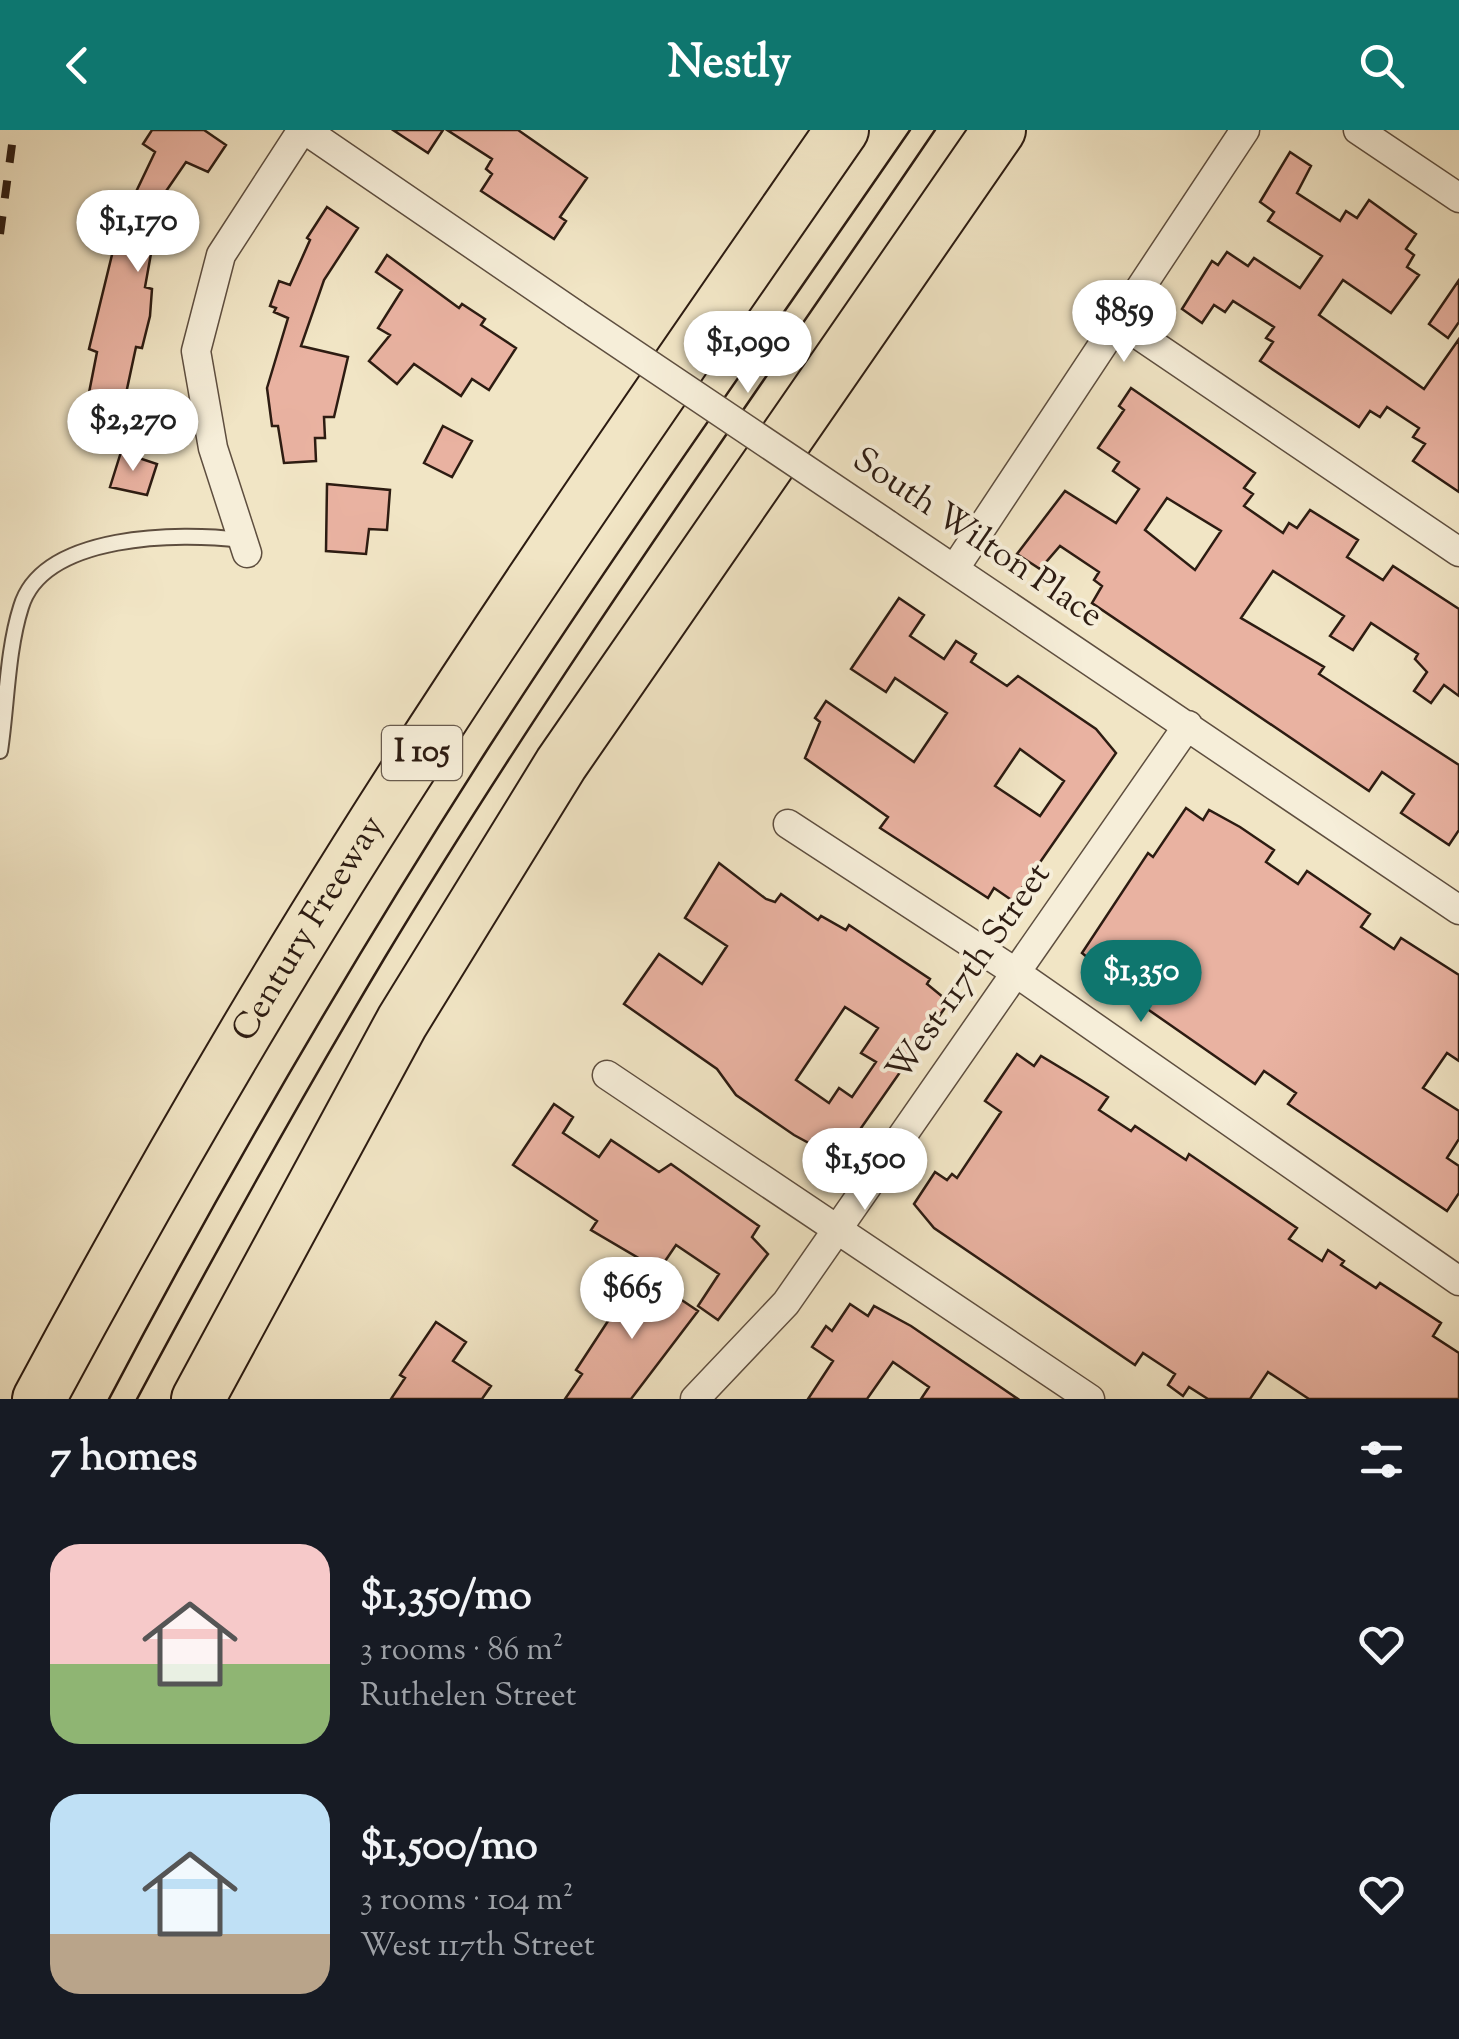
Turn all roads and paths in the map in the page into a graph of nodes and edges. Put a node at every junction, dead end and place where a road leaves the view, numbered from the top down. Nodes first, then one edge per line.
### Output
1 (304, 130) edge
2 (842, 130) edge
3 (1000, 130) edge
4 (1245, 130) edge
5 (1358, 130) edge
6 (1459, 198) edge
7 (1118, 321) junction
8 (244, 546) joint
9 (1459, 552) edge
10 (955, 568) junction
11 (1188, 725) junction
12 (0, 751) edge
13 (788, 824) dead end
14 (1459, 910) edge
15 (1016, 972) junction
16 (608, 1075) dead end
17 (839, 1230) junction
18 (1459, 1281) edge
19 (39, 1399) edge
20 (198, 1399) edge
21 (694, 1399) edge
22 (1090, 1399) edge

1 - 8 street
1 - 10 street, South Wilton Place, bridge
2 - 19 highway, Century Freeway / I 105
3 - 20 highway
4 - 7 street
5 - 6 street
7 - 9 street
7 - 10 street
8 - 12 lane
10 - 11 street, South Wilton Place
11 - 14 street, South Wilton Place
11 - 15 street, West 117th Street
13 - 15 street
15 - 17 street, West 117th Street
15 - 18 street
16 - 17 street
17 - 21 street, West 117th Street
17 - 22 street

